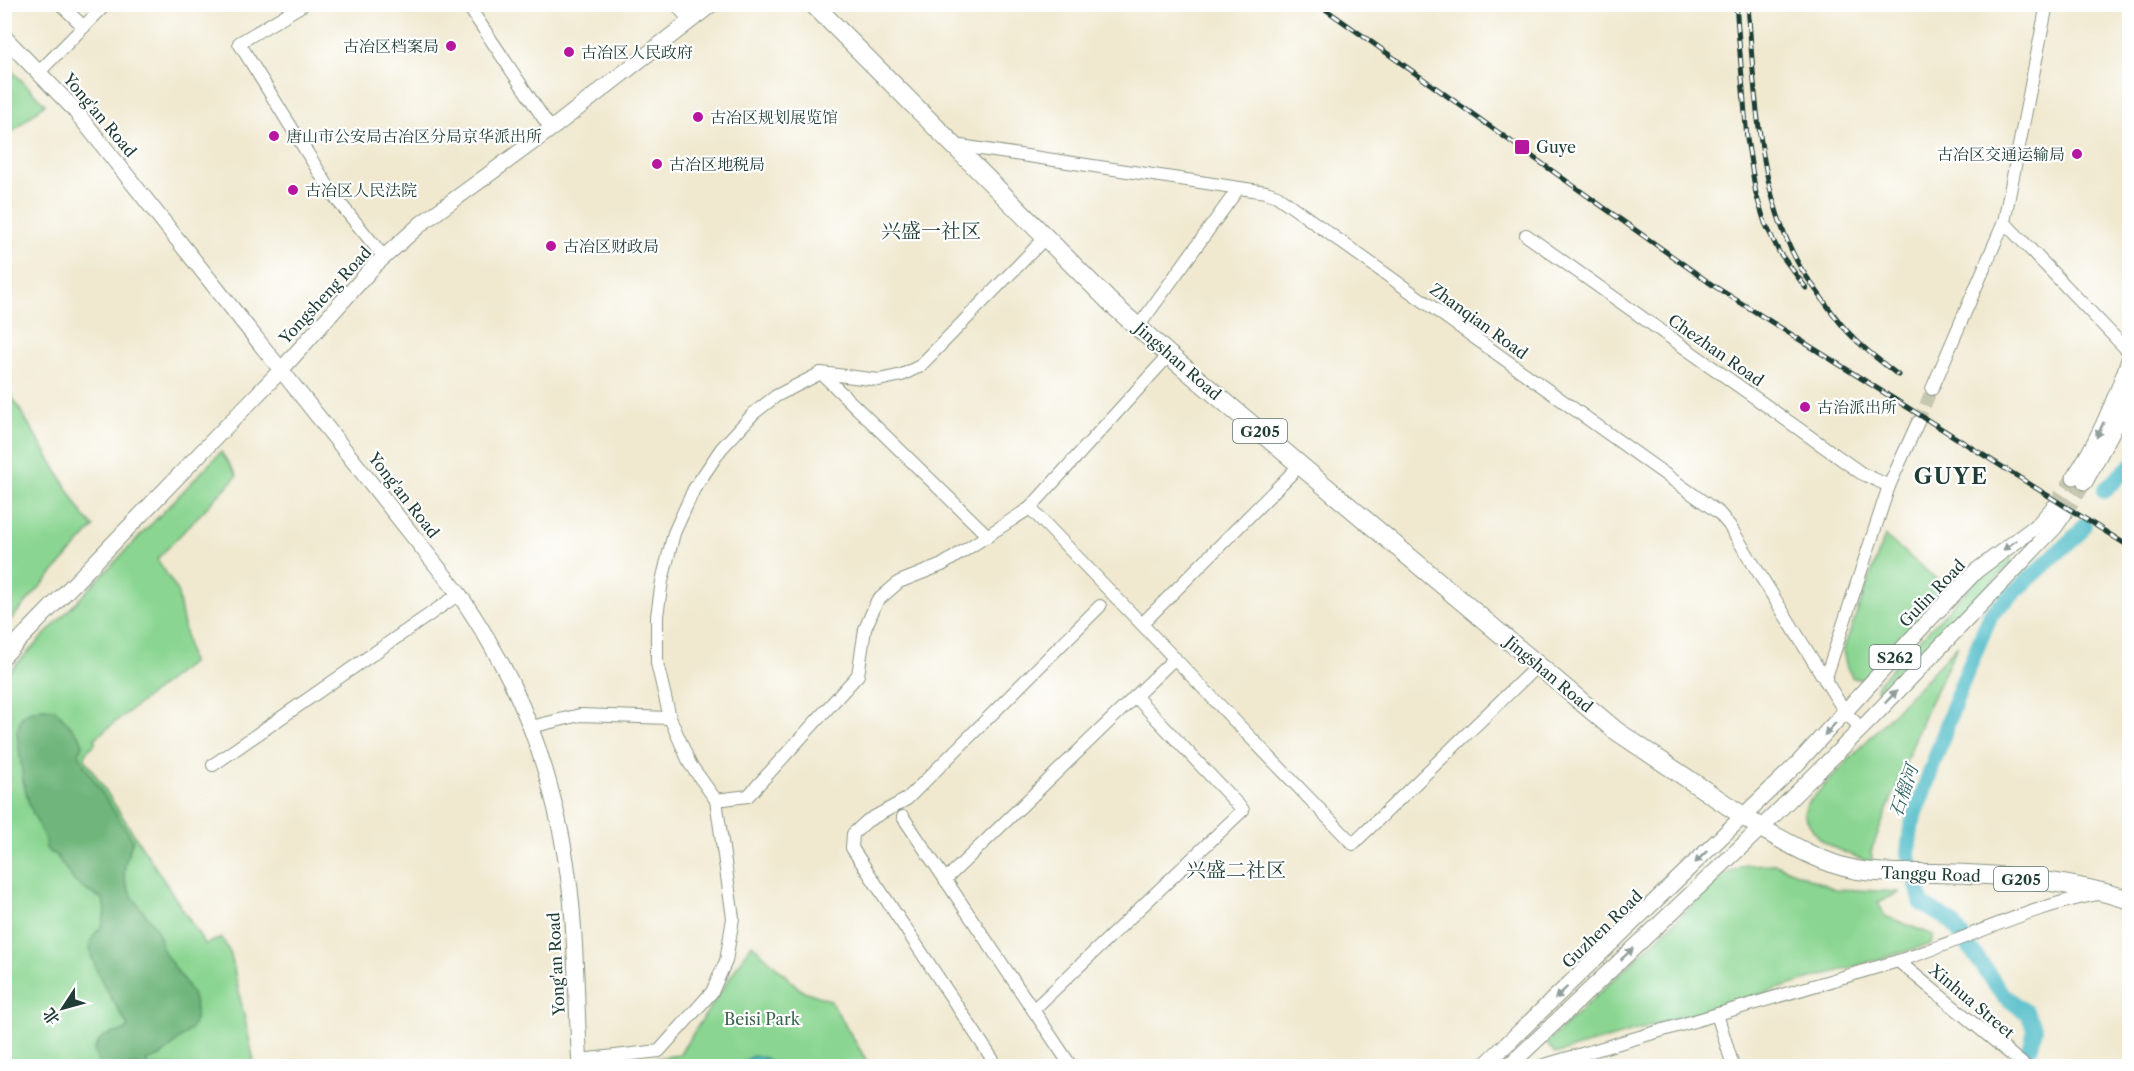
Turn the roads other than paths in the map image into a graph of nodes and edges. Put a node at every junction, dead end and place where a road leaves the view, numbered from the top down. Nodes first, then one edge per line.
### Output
1 (60, 4) edge
2 (105, 4) edge
3 (304, 4) edge
4 (467, 4) edge
5 (697, 4) edge
6 (712, 4) edge
7 (813, 4) edge
8 (2047, 4) edge
9 (680, 9) edge
10 (84, 27) junction
11 (4, 37) edge
12 (40, 71) junction
13 (546, 122) junction
14 (953, 145) junction
15 (1238, 189) junction
16 (2004, 222) junction
17 (1526, 236) dead end
18 (1046, 237) junction
19 (379, 251) junction
20 (1138, 327) junction
21 (1169, 355) junction
22 (2130, 355) edge
23 (279, 366) junction
24 (820, 373) junction
25 (1932, 389) tunnel mouth
26 (2130, 398) edge
27 (1918, 422) tunnel mouth
28 (1300, 465) junction
29 (1889, 486) junction
30 (1030, 508) junction
31 (988, 536) junction
32 (459, 594) junction
33 (1100, 606) dead end
34 (1142, 624) junction
35 (4, 645) edge
36 (4, 656) edge
37 (1175, 658) junction
38 (1538, 665) junction
39 (1825, 680) junction
40 (1135, 696) junction
41 (1845, 712) junction
42 (670, 718) junction
43 (531, 727) junction
44 (1861, 728) junction
45 (213, 765) dead end
46 (716, 800) junction
47 (1743, 816) junction
48 (903, 818) dead end
49 (1761, 828) junction
50 (945, 880) junction
51 (2107, 892) junction
52 (2130, 900) edge
53 (1898, 961) junction
54 (1034, 1010) junction
55 (1717, 1014) junction
56 (580, 1063) edge
57 (997, 1066) edge
58 (1071, 1066) edge
59 (1484, 1066) edge
60 (1509, 1066) edge
61 (1541, 1066) edge
62 (1733, 1066) edge
63 (2025, 1066) edge

1 - 10 street
2 - 10 street
3 - 19 street
4 - 13 street
5 - 9 main road, Yongsheng Road
6 - 23 main road, Yongsheng Road
7 - 14 highway, Jingshan Road / G205
8 - 16 street
9 - 13 main road, Yongsheng Road
10 - 12 street
11 - 12 main road, Yong'an Road
12 - 23 main road, Yong'an Road
13 - 19 main road, Yongsheng Road
14 - 15 street, Zhanqian Road
14 - 18 highway, Jingshan Road / G205
15 - 20 street
15 - 39 street, Zhanqian Road
16 - 22 street
16 - 25 street
17 - 29 street, Chezhan Road
18 - 20 highway, Jingshan Road / G205
18 - 24 street
19 - 23 main road, Yongsheng Road
20 - 21 highway, Jingshan Road / G205
21 - 28 highway, Jingshan Road / G205
21 - 30 street
22 -> 26 main road
23 - 32 main road, Yong'an Road
23 - 35 main road, Yongsheng Road
23 - 36 main road, Yongsheng Road
24 - 31 street
24 - 42 street
27 - 29 street
28 - 34 street
28 - 38 highway, Jingshan Road / G205
29 - 39 street
30 - 31 street
30 - 34 street
31 - 46 street
32 - 43 main road, Yong'an Road
32 - 45 street
33 - 57 street
34 - 37 street
37 - 38 street
37 - 40 street
38 - 47 highway, Jingshan Road / G205
39 - 41 street, Zhanqian Road
40 - 50 street
40 - 54 street
41 - 44 street, Zhanqian Road
44 -> 41 main road, Gulin Road / S262
41 -> 47 main road, Gulin Road / S262
42 - 43 street
42 - 46 street
43 - 56 main road, Yong'an Road
44 - 49 main road, Gulin Road / S262
46 - 56 street
47 - 49 highway, Tanggu Road / G205
47 -> 59 main road, Guzhen Road / S262
48 - 50 street
49 - 51 highway, Tanggu Road / G205
60 -> 49 main road, S262
50 - 54 street
51 - 52 highway, Tanggu Road / G205
51 - 53 street
53 - 55 street
53 - 63 street, Xinhua Street
54 - 58 street
55 - 61 street
55 - 62 street

